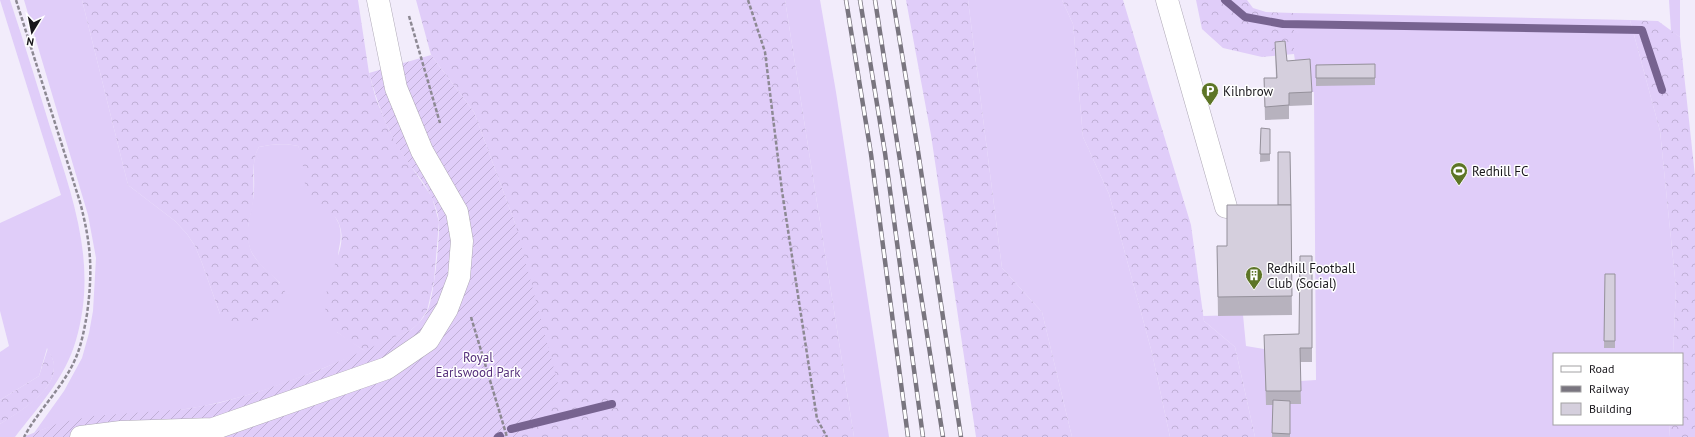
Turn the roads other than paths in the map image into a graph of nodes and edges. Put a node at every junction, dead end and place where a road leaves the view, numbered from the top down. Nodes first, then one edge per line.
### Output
1 (378, 0) edge
2 (1167, 0) edge
3 (1226, 207) edge
4 (81, 437) edge

1 - 4 street
2 - 3 street

